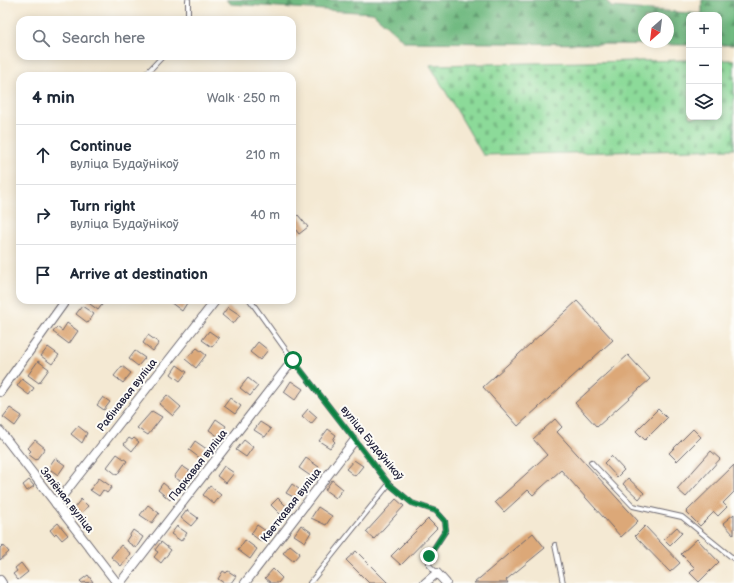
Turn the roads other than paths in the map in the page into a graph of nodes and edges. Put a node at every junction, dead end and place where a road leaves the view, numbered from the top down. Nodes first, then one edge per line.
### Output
1 (188, 0) edge
2 (188, 16) edge
3 (159, 60) edge
4 (148, 72) edge
5 (63, 304) edge
6 (213, 304) edge
7 (253, 304) edge
8 (293, 360) junction
9 (0, 392) edge
10 (0, 430) edge
11 (354, 441) junction
12 (591, 462) dead end
13 (389, 484) junction
14 (56, 504) junction
15 (554, 545) dead end
16 (734, 559) edge
17 (437, 573) junction
18 (0, 580) edge
19 (2, 583) edge
20 (119, 583) edge
21 (245, 583) edge
22 (310, 583) edge
23 (425, 583) edge
24 (446, 583) edge
25 (564, 583) edge

1 - 2 lane
3 - 4 lane
5 - 9 street
6 - 14 street, Рабінавая вуліца
7 - 8 lane, вуліца Будаўнікоў
8 - 11 lane, вуліца Будаўнікоў
8 - 20 street, Паркавая вуліца
10 - 14 street, Зялёная вуліца
11 - 13 lane, вуліца Будаўнікоў
11 - 21 street, Кветкавая вуліца
12 - 16 lane
13 - 17 lane, вуліца Будаўнікоў
13 - 22 lane
14 - 20 street, Зялёная вуліца
15 - 25 lane
17 - 23 street
17 - 24 street
18 - 19 street

